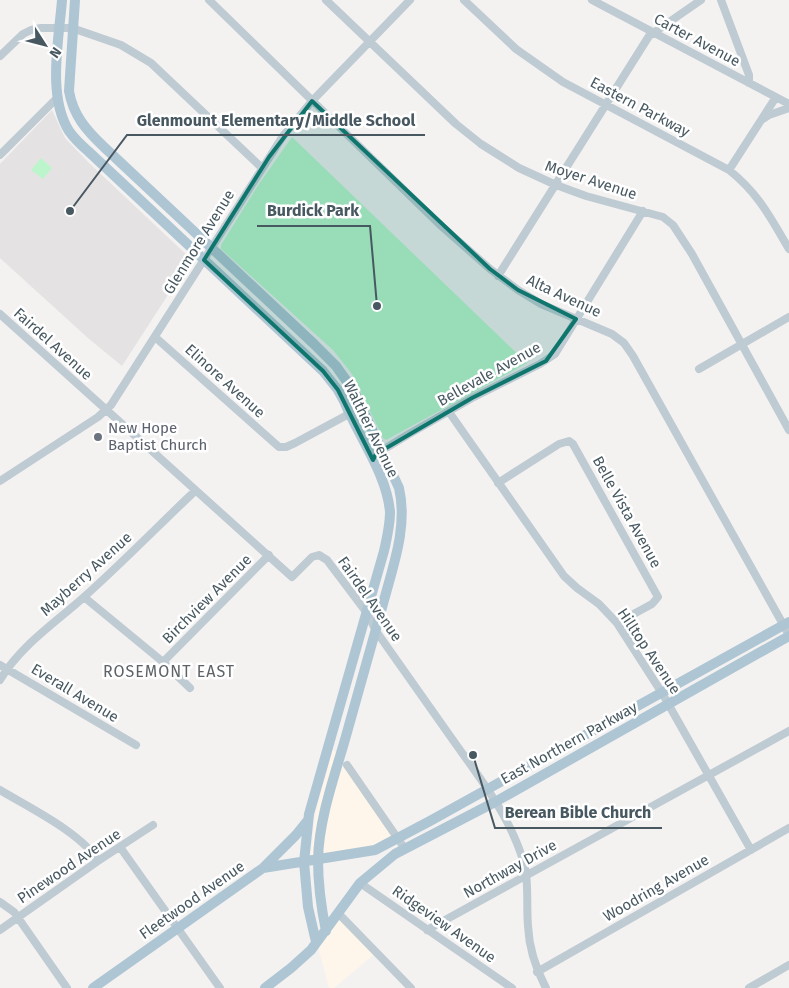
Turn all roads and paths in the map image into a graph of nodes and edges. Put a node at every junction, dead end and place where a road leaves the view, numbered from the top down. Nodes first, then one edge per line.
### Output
1 (62, 0) edge
2 (75, 0) edge
3 (208, 0) edge
4 (326, 0) edge
5 (410, 0) edge
6 (464, 0) edge
7 (592, 0) edge
8 (701, 0) edge
9 (721, 0) edge
10 (60, 28) junction
11 (72, 28) junction
12 (654, 33) junction
13 (370, 42) junction
14 (0, 56) edge
15 (749, 83) junction
16 (58, 97) junction
17 (776, 97) junction
18 (312, 102) junction
19 (606, 104) junction
20 (789, 106) edge
21 (759, 125) junction
22 (0, 155) edge
23 (262, 168) junction
24 (729, 170) junction
25 (556, 185) junction
26 (643, 211) junction
27 (212, 248) junction
28 (789, 249) edge
29 (204, 260) junction
30 (498, 276) junction
31 (0, 314) edge
32 (789, 318) edge
33 (576, 319) junction
34 (155, 337) junction
35 (742, 344) junction
36 (699, 369) dead end
37 (107, 410) junction
38 (449, 412) junction
39 (349, 414) junction
40 (789, 430) edge
41 (382, 451) junction
42 (373, 460) junction
43 (0, 481) edge
44 (498, 483) junction
45 (195, 491) junction
46 (269, 555) junction
47 (84, 597) junction
48 (367, 613) junction
49 (617, 623) junction
50 (786, 623) edge
51 (376, 631) junction
52 (789, 635) edge
53 (163, 662) junction
54 (3, 667) edge
55 (0, 680) edge
56 (190, 688) dead end
57 (662, 693) junction
58 (668, 704) junction
59 (789, 731) edge
60 (580, 738) junction
61 (136, 745) dead end
62 (586, 750) junction
63 (347, 765) dead end
64 (709, 776) junction
65 (488, 789) junction
66 (0, 790) edge
67 (495, 802) junction
68 (308, 819) junction
69 (153, 825) dead end
70 (789, 828) edge
71 (398, 838) junction
72 (120, 847) junction
73 (405, 849) junction
74 (751, 850) junction
75 (318, 859) junction
76 (98, 860) junction
77 (304, 862) junction
78 (263, 868) junction
79 (527, 876) junction
80 (360, 883) junction
81 (0, 902) edge
82 (338, 913) junction
83 (18, 917) junction
84 (0, 930) edge
85 (177, 930) junction
86 (427, 930) junction
87 (326, 931) junction
88 (316, 942) junction
89 (789, 965) edge
90 (538, 972) junction
91 (67, 988) edge
92 (93, 988) edge
93 (220, 988) edge
94 (266, 988) edge
95 (411, 988) edge
96 (512, 988) edge
97 (546, 988) edge
98 (749, 988) edge

1 - 10 main road, Walther Avenue
2 - 11 main road, Walther Avenue
3 - 18 street, Alta Avenue
4 - 13 street, Moyer Avenue
5 - 13 street, Glenmore Avenue
6 - 19 street, Eastern Parkway
7 - 12 street, Carter Avenue
8 - 12 street
9 - 15 street
10 - 11 street
10 - 14 street
10 - 16 main road, Walther Avenue
11 - 23 street
11 - 27 main road, Walther Avenue
12 - 15 street, Carter Avenue
12 - 19 street
13 - 18 street, Glenmore Avenue
13 - 25 street, Moyer Avenue
15 - 17 street, Carter Avenue
16 - 22 street
16 - 29 main road, Walther Avenue
17 - 20 street, Carter Avenue
17 - 21 street
18 - 23 street, Glenmore Avenue
18 - 30 street, Alta Avenue
19 - 24 street, Eastern Parkway
19 - 25 street
20 - 21 street
21 - 24 street
23 - 27 street, Glenmore Avenue
24 - 28 street, Eastern Parkway
25 - 26 street, Moyer Avenue
25 - 30 street
26 - 33 street, Bellevale Avenue
26 - 35 street, Moyer Avenue
27 - 29 street, Glenmore Avenue
27 - 41 main road, Walther Avenue
29 - 34 street, Glenmore Avenue
29 - 39 main road, Walther Avenue
30 - 33 street, Alta Avenue
31 - 37 street, Fairdel Avenue
32 - 35 street
33 - 38 street, Bellevale Avenue
33 - 50 street, Alta Avenue
34 - 37 street, Glenmore Avenue
34 - 39 street, Elinore Avenue
35 - 36 street
35 - 40 street, Moyer Avenue
37 - 43 street, Glenmore Avenue
37 - 45 street, Fairdel Avenue
38 - 41 street, Bellevale Avenue
38 - 44 street, Hilltop Avenue
39 - 42 main road, Walther Avenue
41 - 42 street, Bellevale Avenue
41 - 51 main road, Walther Avenue
42 - 48 main road, Walther Avenue
44 - 49 street, Hilltop Avenue
44 - 49 street, Belle Vista Avenue
45 - 46 street, Fairdel Avenue
45 - 47 street, Mayberry Avenue
46 - 48 street, Fairdel Avenue
46 - 53 street, Birchview Avenue
47 - 53 street
47 - 54 street, Mayberry Avenue
48 - 51 street, Fairdel Avenue
48 - 68 main road, Walther Avenue
49 - 57 street, Hilltop Avenue
50 - 52 street, Alta Avenue
50 - 57 main road, East Northern Parkway
51 - 65 street, Fairdel Avenue
51 - 75 main road, Walther Avenue
52 - 58 main road, East Northern Parkway
53 - 56 street
54 - 55 street, Mayberry Avenue
54 - 61 street, Everall Avenue
57 - 58 street, Hilltop Avenue
57 - 60 main road, East Northern Parkway
58 - 62 main road, East Northern Parkway
58 - 64 street, Hilltop Avenue
59 - 64 street, Northway Drive
60 - 62 main road
60 - 65 main road, East Northern Parkway
62 - 67 main road, East Northern Parkway
63 - 71 street
64 - 74 street, Hilltop Avenue
64 - 79 street, Northway Drive
65 - 67 street, Fairdel Avenue
65 - 71 main road, East Northern Parkway
66 - 76 street
67 - 73 main road, East Northern Parkway
67 - 79 street, Fairdel Avenue
68 - 77 main road, Walther Avenue
68 - 78 main road
69 - 72 street, Pinewood Avenue
70 - 74 street, Woodring Avenue
71 - 73 street
71 - 75 main road, East Northern Parkway
72 - 76 street, Pinewood Avenue
72 - 85 street
73 - 80 main road, East Northern Parkway
74 - 90 street, Woodring Avenue
75 - 77 main road, Fleetwood Avenue
75 - 87 main road, Walther Avenue
76 - 83 street, Pinewood Avenue
77 - 78 main road, Fleetwood Avenue
77 - 88 main road, Walther Avenue
78 - 85 main road, Fleetwood Avenue
79 - 86 street, Northway Drive
79 - 90 street, Fairdel Avenue
80 - 82 main road, East Northern Parkway
80 - 86 street, Ridgeview Avenue
81 - 83 street
82 - 87 main road, East Northern Parkway
82 - 95 street
83 - 84 street, Pinewood Avenue
83 - 91 street
85 - 92 main road, Fleetwood Avenue
85 - 93 street
86 - 96 street, Ridgeview Avenue
87 - 88 main road, East Northern Parkway
88 - 94 main road, East Northern Parkway
89 - 98 street
90 - 97 street, Fairdel Avenue

